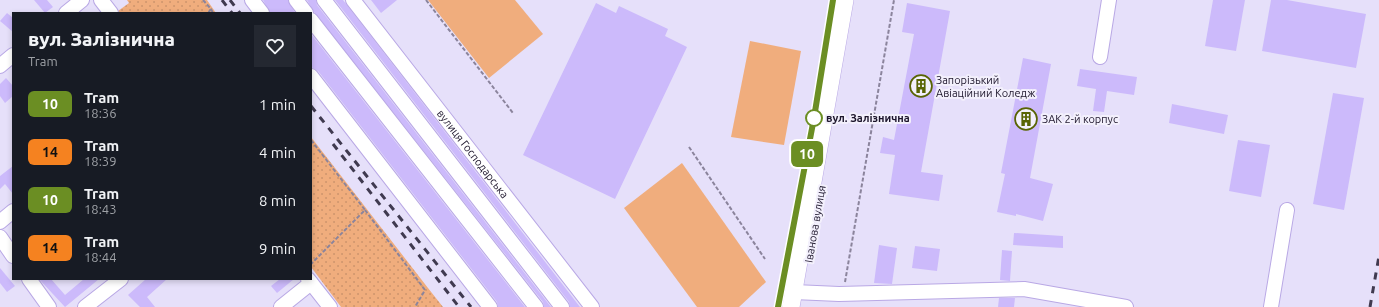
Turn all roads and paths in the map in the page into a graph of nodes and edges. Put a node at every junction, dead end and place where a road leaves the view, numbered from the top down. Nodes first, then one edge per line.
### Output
1 (82, 0) edge
2 (101, 0) edge
3 (203, 0) edge
4 (252, 0) edge
5 (296, 0) edge
6 (324, 0) edge
7 (353, 0) edge
8 (426, 0) edge
9 (845, 0) edge
10 (854, 0) edge
11 (894, 0) edge
12 (1109, 0) edge
13 (210, 9) junction
14 (67, 12) edge
15 (110, 12) edge
16 (208, 12) edge
17 (212, 12) edge
18 (261, 12) edge
19 (305, 12) edge
20 (312, 21) edge
21 (12, 56) edge
22 (1100, 56) dead end
23 (0, 66) edge
24 (312, 77) edge
25 (513, 113) dead end
26 (426, 132) junction
27 (312, 141) edge
28 (409, 144) junction
29 (689, 147) dead end
30 (365, 210) junction
31 (1287, 210) dead end
32 (12, 212) edge
33 (0, 222) edge
34 (0, 237) edge
35 (12, 255) edge
36 (765, 258) dead end
37 (312, 263) edge
38 (30, 280) edge
39 (120, 280) edge
40 (310, 281) edge
41 (838, 294) junction
42 (797, 300) edge
43 (48, 307) edge
44 (85, 307) edge
45 (281, 307) edge
46 (330, 307) edge
47 (415, 307) edge
48 (490, 307) edge
49 (536, 307) edge
50 (562, 307) edge
51 (592, 307) edge
52 (1126, 307) edge
53 (1270, 307) edge

1 - 14 street
2 - 15 street
3 - 13 path
4 - 18 street
5 - 19 street
6 - 26 street
7 - 51 street, вулиця Господарська
8 - 25 path
9 - 42 main road, Іванова вулиця
10 - 42 main road, Іванова вулиця
11 - 41 path
12 - 22 street
13 - 16 path
13 - 17 path
20 - 28 street
21 - 23 street
24 - 48 street
26 - 28 street
26 - 50 street
27 - 30 path
28 - 49 street
29 - 36 path
30 - 37 path
30 - 47 path
31 - 53 street
32 - 33 street
34 - 35 street
38 - 43 street
39 - 44 street
40 - 45 street
40 - 46 street
41 - 42 street
41 - 52 street

